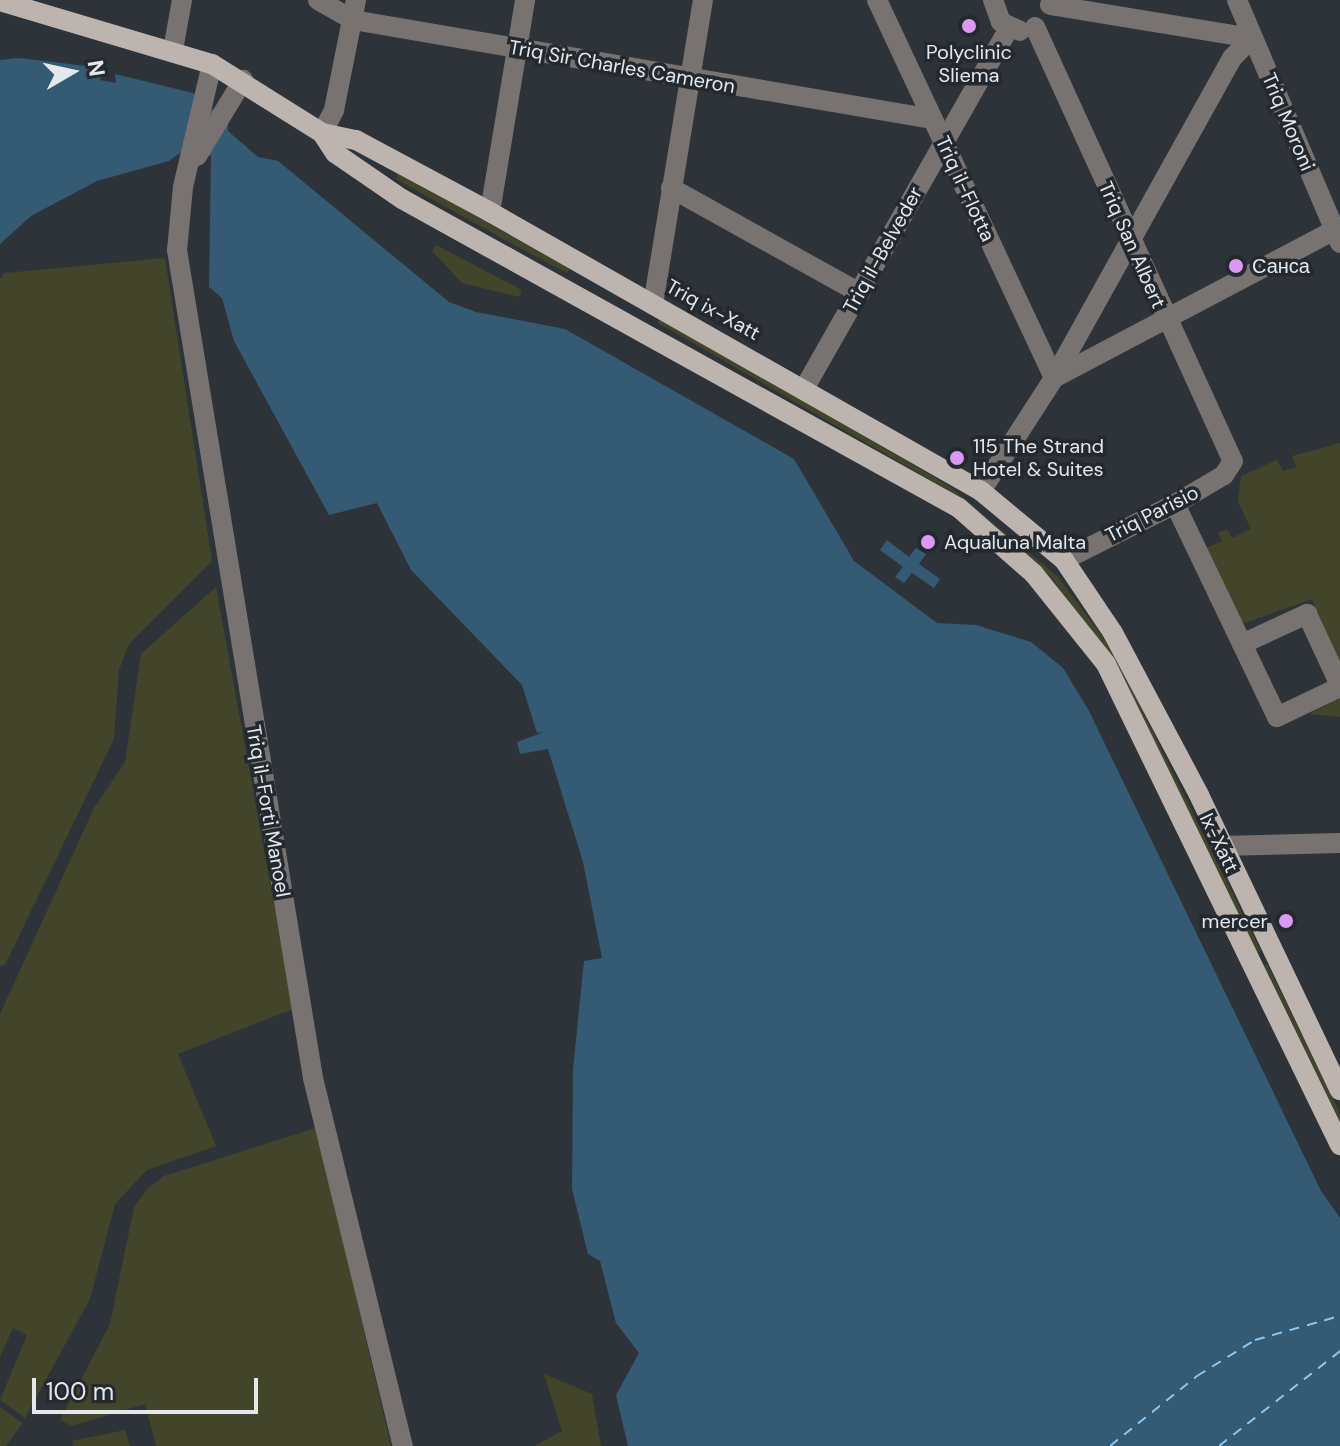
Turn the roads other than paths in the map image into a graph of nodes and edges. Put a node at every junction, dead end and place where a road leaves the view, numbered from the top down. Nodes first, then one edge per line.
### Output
1 (182, 0) edge
2 (318, 0) edge
3 (525, 0) edge
4 (703, 0) edge
5 (877, 0) edge
6 (993, 0) edge
7 (1237, 0) edge
8 (0, 1) edge
9 (1050, 2) edge
10 (37, 6) edge
11 (354, 10) edge
12 (1035, 27) junction
13 (1009, 28) junction
14 (1252, 38) junction
15 (517, 49) junction
16 (173, 50) junction
17 (212, 64) junction
18 (243, 80) junction
19 (691, 80) junction
20 (932, 119) junction
21 (322, 133) junction
22 (943, 142) junction
23 (189, 170) junction
24 (671, 188) junction
25 (490, 212) junction
26 (1338, 233) edge
27 (1130, 242) junction
28 (860, 293) junction
29 (653, 305) junction
30 (1165, 318) junction
31 (1054, 378) junction
32 (804, 389) junction
33 (1233, 461) joint
34 (981, 491) junction
35 (1175, 504) junction
36 (1064, 560) junction
37 (1034, 574) joint
38 (1242, 644) junction
39 (1340, 686) edge
40 (1340, 843) edge
41 (1221, 846) junction
42 (1340, 1090) edge
43 (1340, 1145) edge
44 (403, 1446) edge

1 - 16 street
2 - 11 street, Triq Sir Charles Cameron
3 - 15 street
4 - 19 street
5 - 20 street, Triq il-Flotta
6 - 13 street
7 - 14 street, Triq Moroni
8 - 10 main road, Triq ix-Xatt
9 - 12 street
9 - 14 street
10 - 16 main road, Triq ix-Xatt
11 - 15 street, Triq Sir Charles Cameron
11 - 21 street
12 - 13 street
12 - 27 street, Triq San Albert
13 - 22 street, Triq il-Belveder
14 - 26 street, Triq Moroni
14 - 27 street
15 - 19 street, Triq Sir Charles Cameron
15 - 25 street
16 - 17 main road, Triq ix-Xatt
17 - 18 main road, Triq ix-Xatt
17 - 23 street, Triq il-Forti Manoel
18 - 21 main road, Triq ix-Xatt
18 - 23 street, Triq il-Forti Manoel
19 - 20 street, Triq Sir Charles Cameron
19 - 24 street
20 - 22 street, Triq il-Flotta
21 - 25 main road, Triq ix-Xatt
21 - 37 main road, Triq ix-Xatt
22 - 28 street, Triq il-Belveder
22 - 31 street, Triq il-Flotta
23 - 44 street, Triq il-Forti Manoel
24 - 28 street
24 - 29 street
25 - 29 main road, Triq ix-Xatt
26 - 30 street
27 - 30 street, Triq San Albert
27 - 31 street
28 - 32 street, Triq il-Belveder
29 - 32 main road, Triq ix-Xatt
30 - 31 street
30 - 33 street, Triq San Albert
31 - 34 street
32 - 34 main road, Triq ix-Xatt
33 - 35 street, Triq Parisio
34 - 36 main road, Triq ix-Xatt
35 - 36 street, Triq Parisio
35 - 38 street
36 - 41 main road, Ix-Xatt
37 - 43 main road, Ix-Xatt
38 - 39 street
38 - 39 street
40 - 41 street
41 - 42 main road, Ix-Xatt

